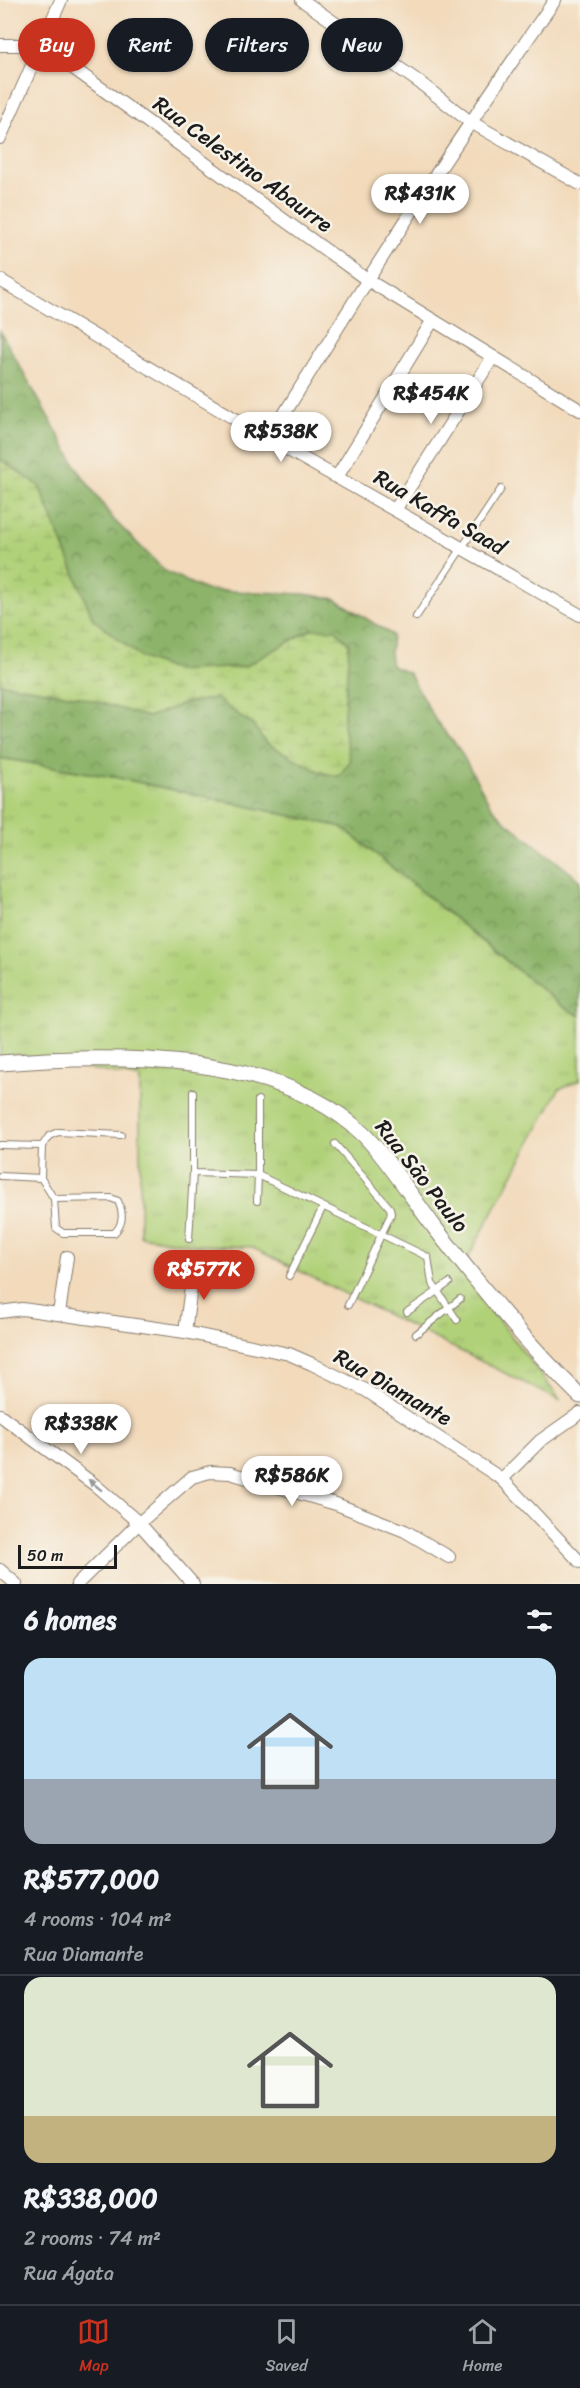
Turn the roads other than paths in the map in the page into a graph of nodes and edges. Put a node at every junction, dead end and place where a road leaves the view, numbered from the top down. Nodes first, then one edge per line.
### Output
1 (61, 0) edge
2 (302, 0) edge
3 (555, 0) edge
4 (53, 18) edge
5 (0, 45) edge
6 (18, 45) edge
7 (29, 72) edge
8 (78, 72) edge
9 (469, 122) junction
10 (0, 138) edge
11 (580, 184) edge
12 (366, 279) junction
13 (0, 280) edge
14 (433, 320) junction
15 (493, 357) junction
16 (580, 410) edge
17 (269, 439) junction
18 (337, 477) junction
19 (501, 489) dead end
20 (395, 510) junction
21 (462, 549) junction
22 (580, 615) edge
23 (416, 617) dead end
24 (0, 1063) edge
25 (193, 1092) dead end
26 (258, 1100) dead end
27 (120, 1135) dead end
28 (335, 1144) dead end
29 (0, 1145) edge
30 (42, 1146) junction
31 (193, 1173) junction
32 (258, 1175) junction
33 (0, 1176) edge
34 (41, 1178) junction
35 (54, 1199) junction
36 (257, 1201) dead end
37 (323, 1207) junction
38 (382, 1236) junction
39 (189, 1239) dead end
40 (68, 1257) dead end
41 (194, 1265) dead end
42 (289, 1276) dead end
43 (449, 1284) dead end
44 (436, 1292) junction
45 (460, 1299) dead end
46 (348, 1305) dead end
47 (447, 1307) junction
48 (0, 1312) edge
49 (407, 1312) dead end
50 (59, 1314) junction
51 (457, 1320) dead end
52 (185, 1332) junction
53 (416, 1334) dead end
54 (580, 1395) edge
55 (580, 1413) edge
56 (0, 1415) edge
57 (502, 1479) junction
58 (139, 1523) junction
59 (449, 1557) dead end
60 (580, 1562) edge
61 (0, 1570) edge
62 (16, 1584) edge
63 (77, 1584) edge
64 (193, 1584) edge

1 - 4 street
2 - 9 street
3 - 9 street
5 - 6 street
7 - 10 street
8 - 12 street, Rua Celestino Abaurre
9 - 11 street
9 - 12 street
12 - 14 street, Rua Celestino Abaurre
12 - 17 street
13 - 17 street, Rua Kaffa Saad
14 - 15 street, Rua Celestino Abaurre
14 - 18 street
15 - 16 street, Rua Celestino Abaurre
15 - 20 street
17 - 18 street, Rua Kaffa Saad
18 - 20 street, Rua Kaffa Saad
19 - 21 lane
20 - 21 street, Rua Kaffa Saad
21 - 22 street, Rua Kaffa Saad
21 - 23 lane
24 - 54 street, Rua São Paulo
25 - 31 lane
26 - 32 lane
27 - 30 lane
28 - 38 lane
29 - 30 lane
30 - 34 lane
31 - 32 lane
31 - 39 lane
32 - 36 lane
32 - 37 lane
33 - 34 lane
34 - 35 lane
35 - 35 lane
37 - 38 lane
37 - 42 lane
38 - 44 lane
38 - 46 lane
40 - 50 street
41 - 52 street
43 - 44 lane
44 - 47 lane
44 - 49 lane
45 - 47 lane
47 - 51 lane
47 - 53 lane
48 - 50 street, Rua Diamante
50 - 52 street, Rua Diamante
52 - 57 street, Rua Diamante
55 - 57 street
58 -> 56 street
57 - 60 street, Rua Diamante
58 - 59 street
58 - 63 street
58 - 64 street
61 - 62 street

